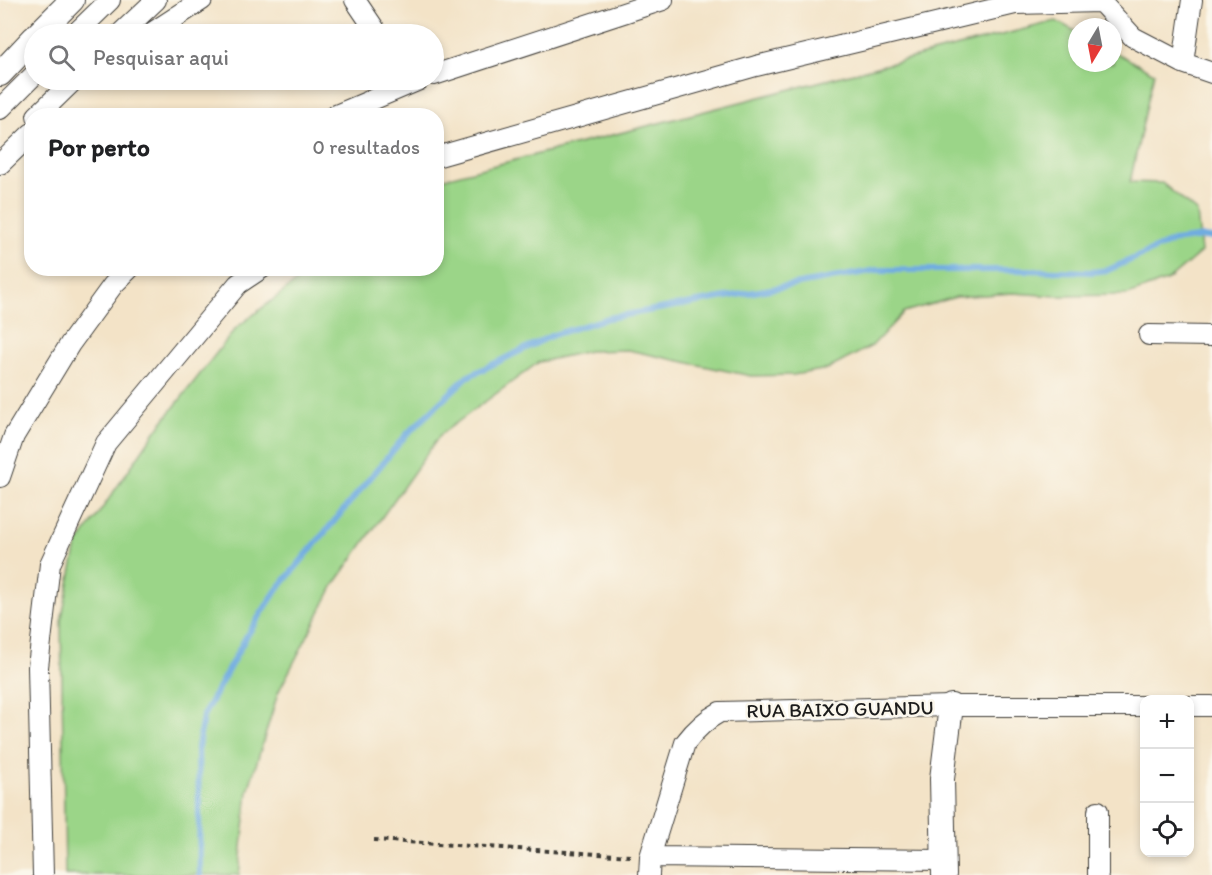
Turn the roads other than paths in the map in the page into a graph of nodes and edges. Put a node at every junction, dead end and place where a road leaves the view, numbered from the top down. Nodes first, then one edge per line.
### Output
1 (72, 0) edge
2 (110, 0) edge
3 (156, 0) edge
4 (202, 0) edge
5 (355, 0) edge
6 (663, 0) edge
7 (1192, 0) edge
8 (1100, 1) edge
9 (48, 24) edge
10 (85, 24) edge
11 (131, 24) edge
12 (165, 24) edge
13 (371, 24) edge
14 (24, 49) edge
15 (1183, 63) junction
16 (444, 72) edge
17 (1212, 73) edge
18 (0, 74) edge
19 (24, 85) edge
20 (64, 90) edge
21 (76, 90) edge
22 (391, 90) edge
23 (45, 108) edge
24 (57, 108) edge
25 (352, 108) edge
26 (0, 109) edge
27 (24, 129) edge
28 (24, 141) edge
29 (0, 152) edge
30 (444, 155) edge
31 (0, 164) edge
32 (122, 276) edge
33 (250, 276) edge
34 (1149, 335) dead end
35 (1212, 336) edge
36 (7, 430) edge
37 (0, 477) edge
38 (951, 706) junction
39 (1140, 706) edge
40 (1194, 706) edge
41 (1212, 706) edge
42 (1098, 811) dead end
43 (649, 866) edge
44 (944, 868) edge
45 (42, 875) edge
46 (1098, 875) edge

1 - 9 street
2 - 10 street
3 - 11 street
4 - 12 street
5 - 13 street
6 - 16 street
7 - 15 street
8 - 15 street
8 - 30 street
14 - 18 street
15 - 17 street
19 - 26 street
20 - 23 street
21 - 24 street
22 - 25 street
27 - 29 street
28 - 31 street
32 - 36 street
33 - 45 street
34 - 35 street
36 - 37 street
38 - 39 street, RUA BAIXO GUANDU
38 - 43 street, RUA BAIXO GUANDU
38 - 44 street
40 - 41 street
42 - 46 street
43 - 44 street

